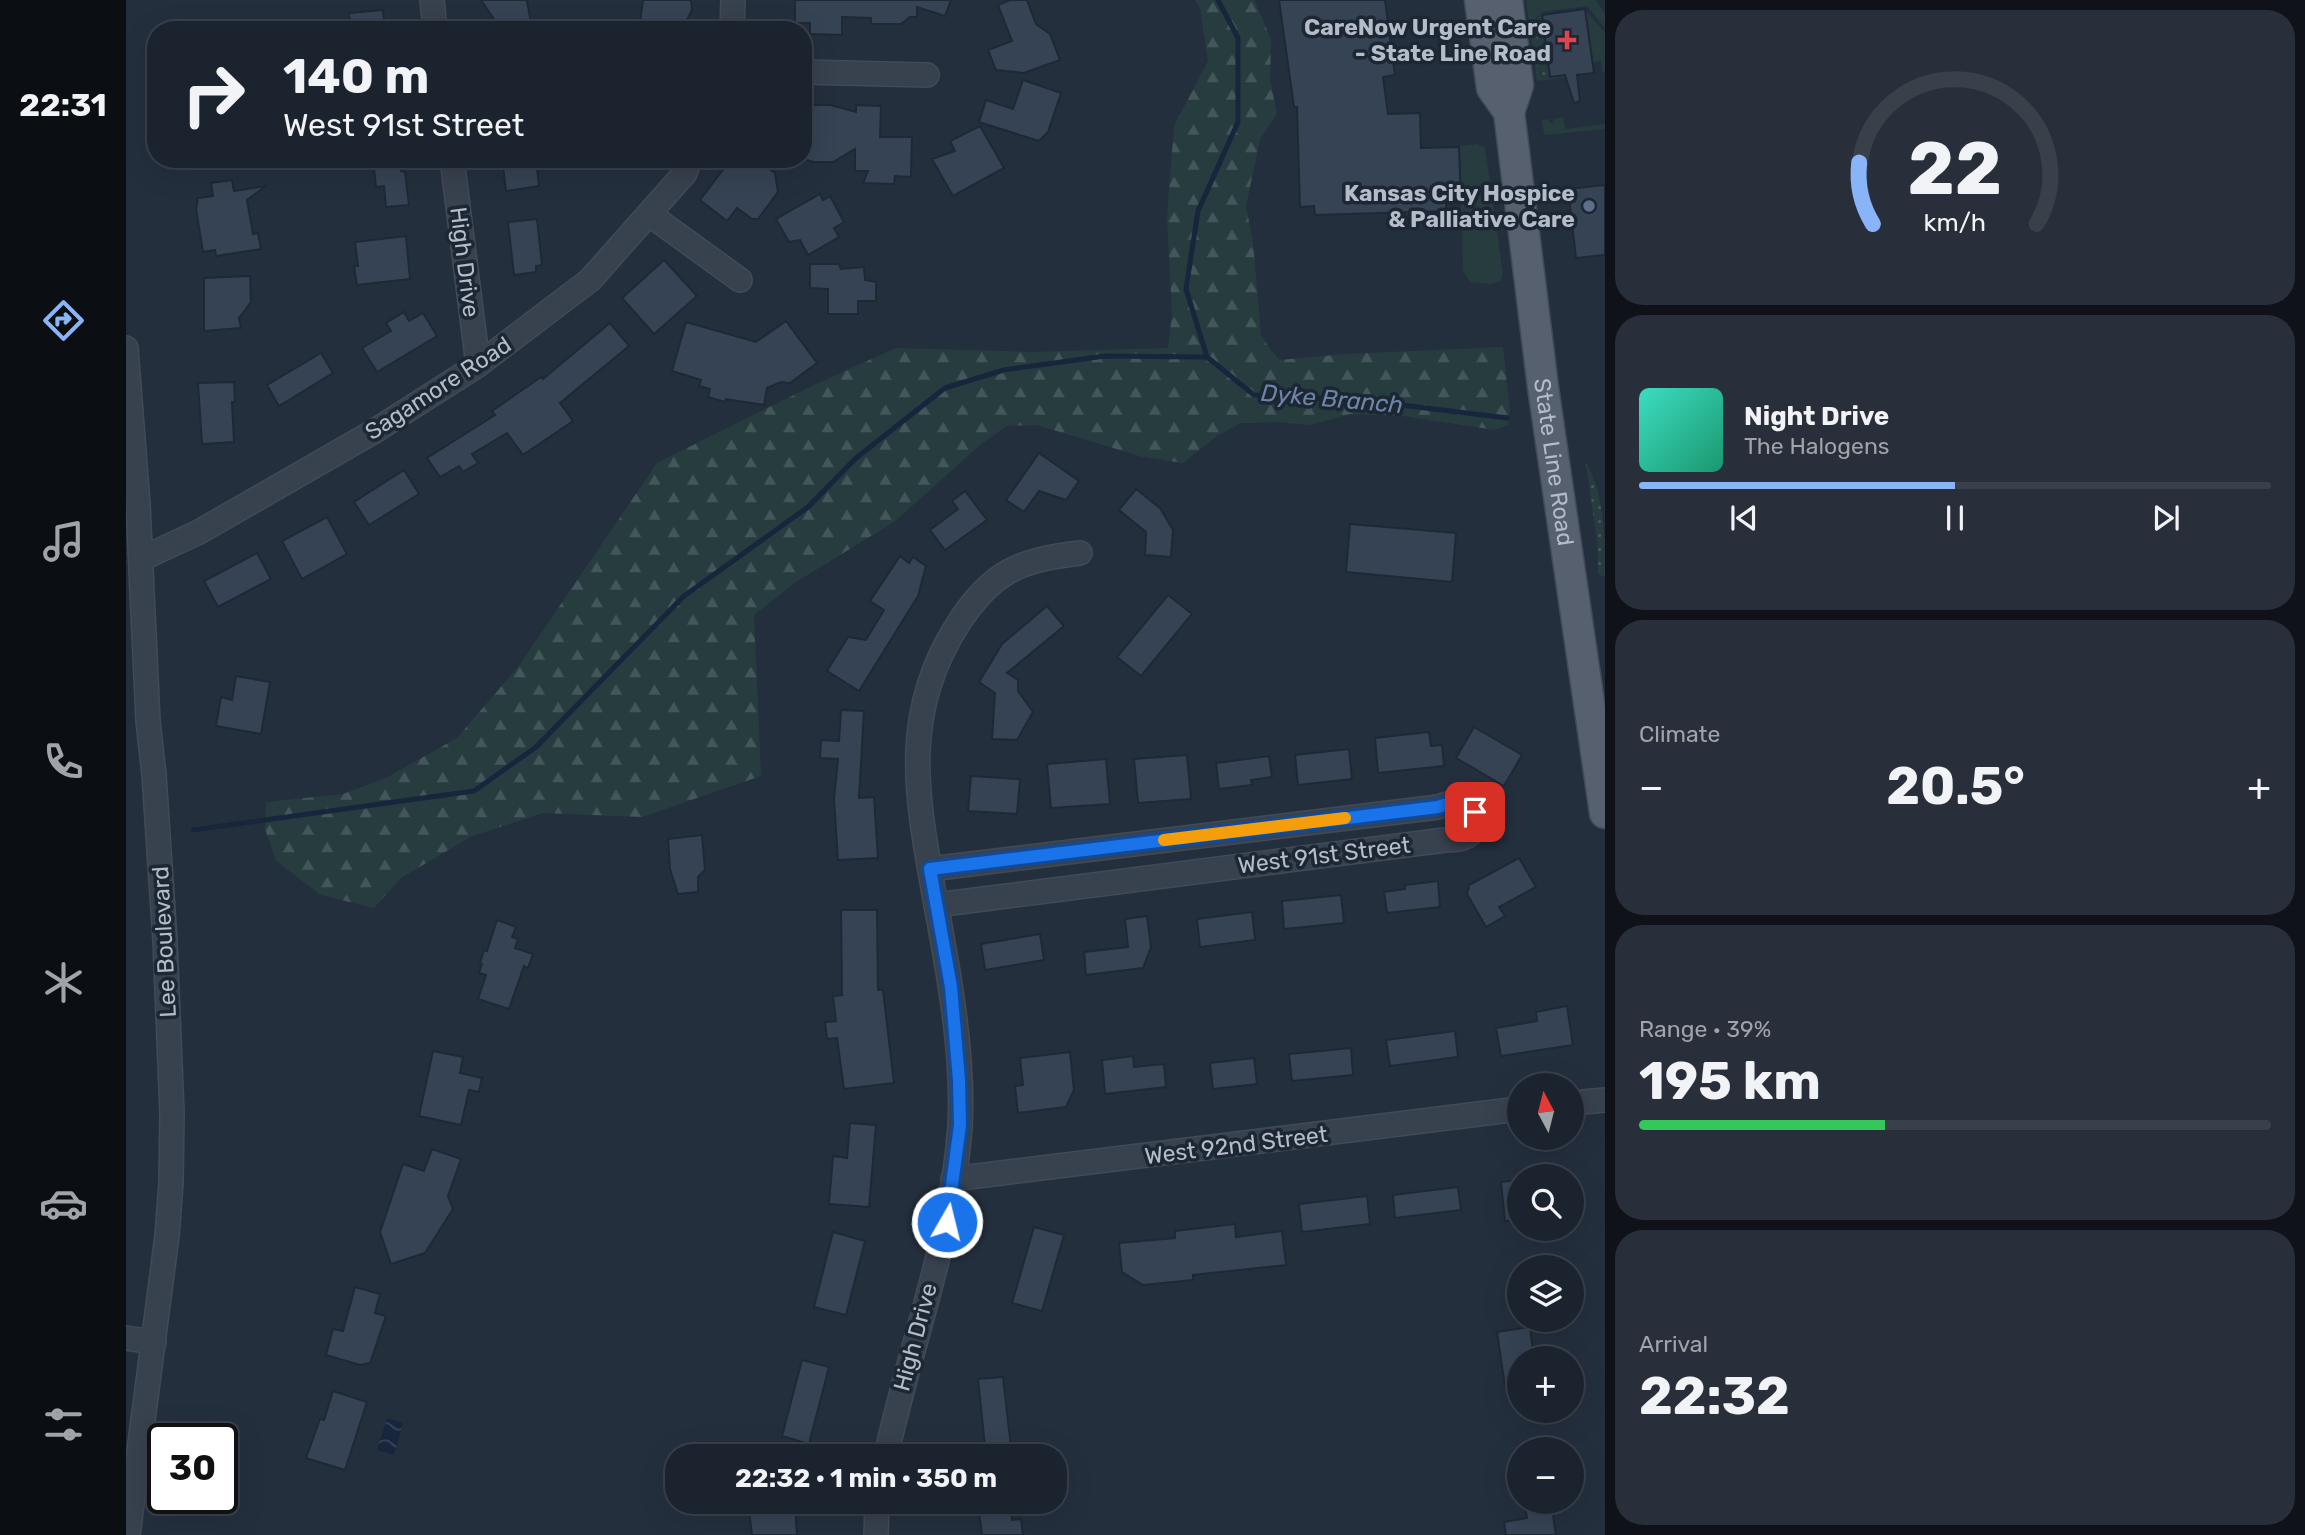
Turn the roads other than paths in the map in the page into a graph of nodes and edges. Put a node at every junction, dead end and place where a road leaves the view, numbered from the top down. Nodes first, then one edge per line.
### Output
1 (432, 0) edge
2 (733, 0) edge
3 (1480, 0) edge
4 (1507, 0) edge
5 (434, 21) edge
6 (732, 21) edge
7 (812, 72) edge
8 (927, 75) dead end
9 (1509, 112) junction
10 (453, 168) edge
11 (687, 168) edge
12 (649, 214) junction
13 (740, 280) dead end
14 (126, 348) edge
15 (478, 365) junction
16 (1080, 553) dead end
17 (141, 559) junction
18 (135, 661) edge
19 (1604, 805) edge
20 (930, 869) junction
21 (936, 905) junction
22 (1605, 1100) edge
23 (1584, 1102) edge
24 (1507, 1111) edge
25 (953, 1180) junction
26 (126, 1338) edge
27 (154, 1342) junction
28 (889, 1444) edge
29 (877, 1514) edge
30 (128, 1535) edge
31 (876, 1535) edge

1 - 5 street
2 - 6 street
3 - 9 main road, State Line Road
4 - 9 main road, State Line Road
7 - 8 street
9 - 19 main road, State Line Road
10 - 15 street, High Drive
11 - 12 street, Sagamore Road
12 - 13 street
12 - 15 street, Sagamore Road
14 - 17 street, Lee Boulevard
15 - 17 street, Sagamore Road
16 - 20 street, High Drive
17 - 18 street, Lee Boulevard
18 - 27 street, Lee Boulevard
20 - 21 street, High Drive
20 - 21 street, West 91st Street
21 - 25 street, High Drive
22 - 23 street
24 - 25 street, West 92nd Street
25 - 28 street, High Drive
26 - 27 street
27 - 30 street, Lee Boulevard
29 - 31 street

